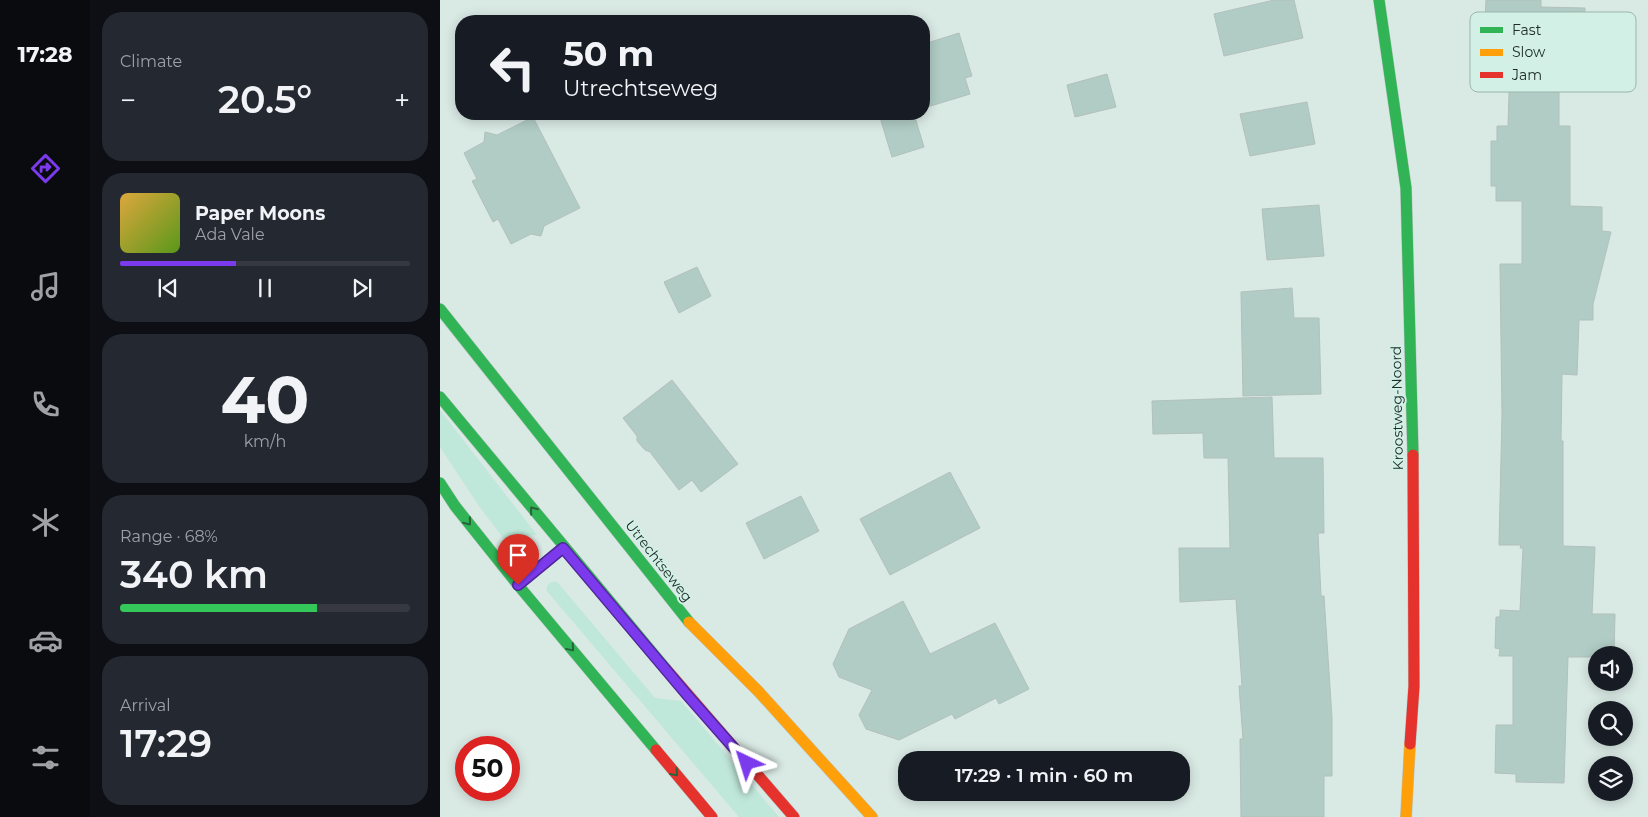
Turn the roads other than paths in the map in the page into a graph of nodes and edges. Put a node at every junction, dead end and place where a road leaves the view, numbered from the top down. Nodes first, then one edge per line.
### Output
1 (1379, 0) edge
2 (440, 309) edge
3 (440, 396) edge
4 (440, 483) edge
5 (563, 548) junction
6 (518, 585) junction
7 (712, 817) edge
8 (794, 817) edge
9 (872, 817) edge
10 (1406, 817) edge

1 - 10 street, Kroostweg-Noord
2 - 9 street, Utrechtseweg
5 -> 3 street
4 -> 6 street
5 - 6 street
5 - 8 street
6 -> 7 street

